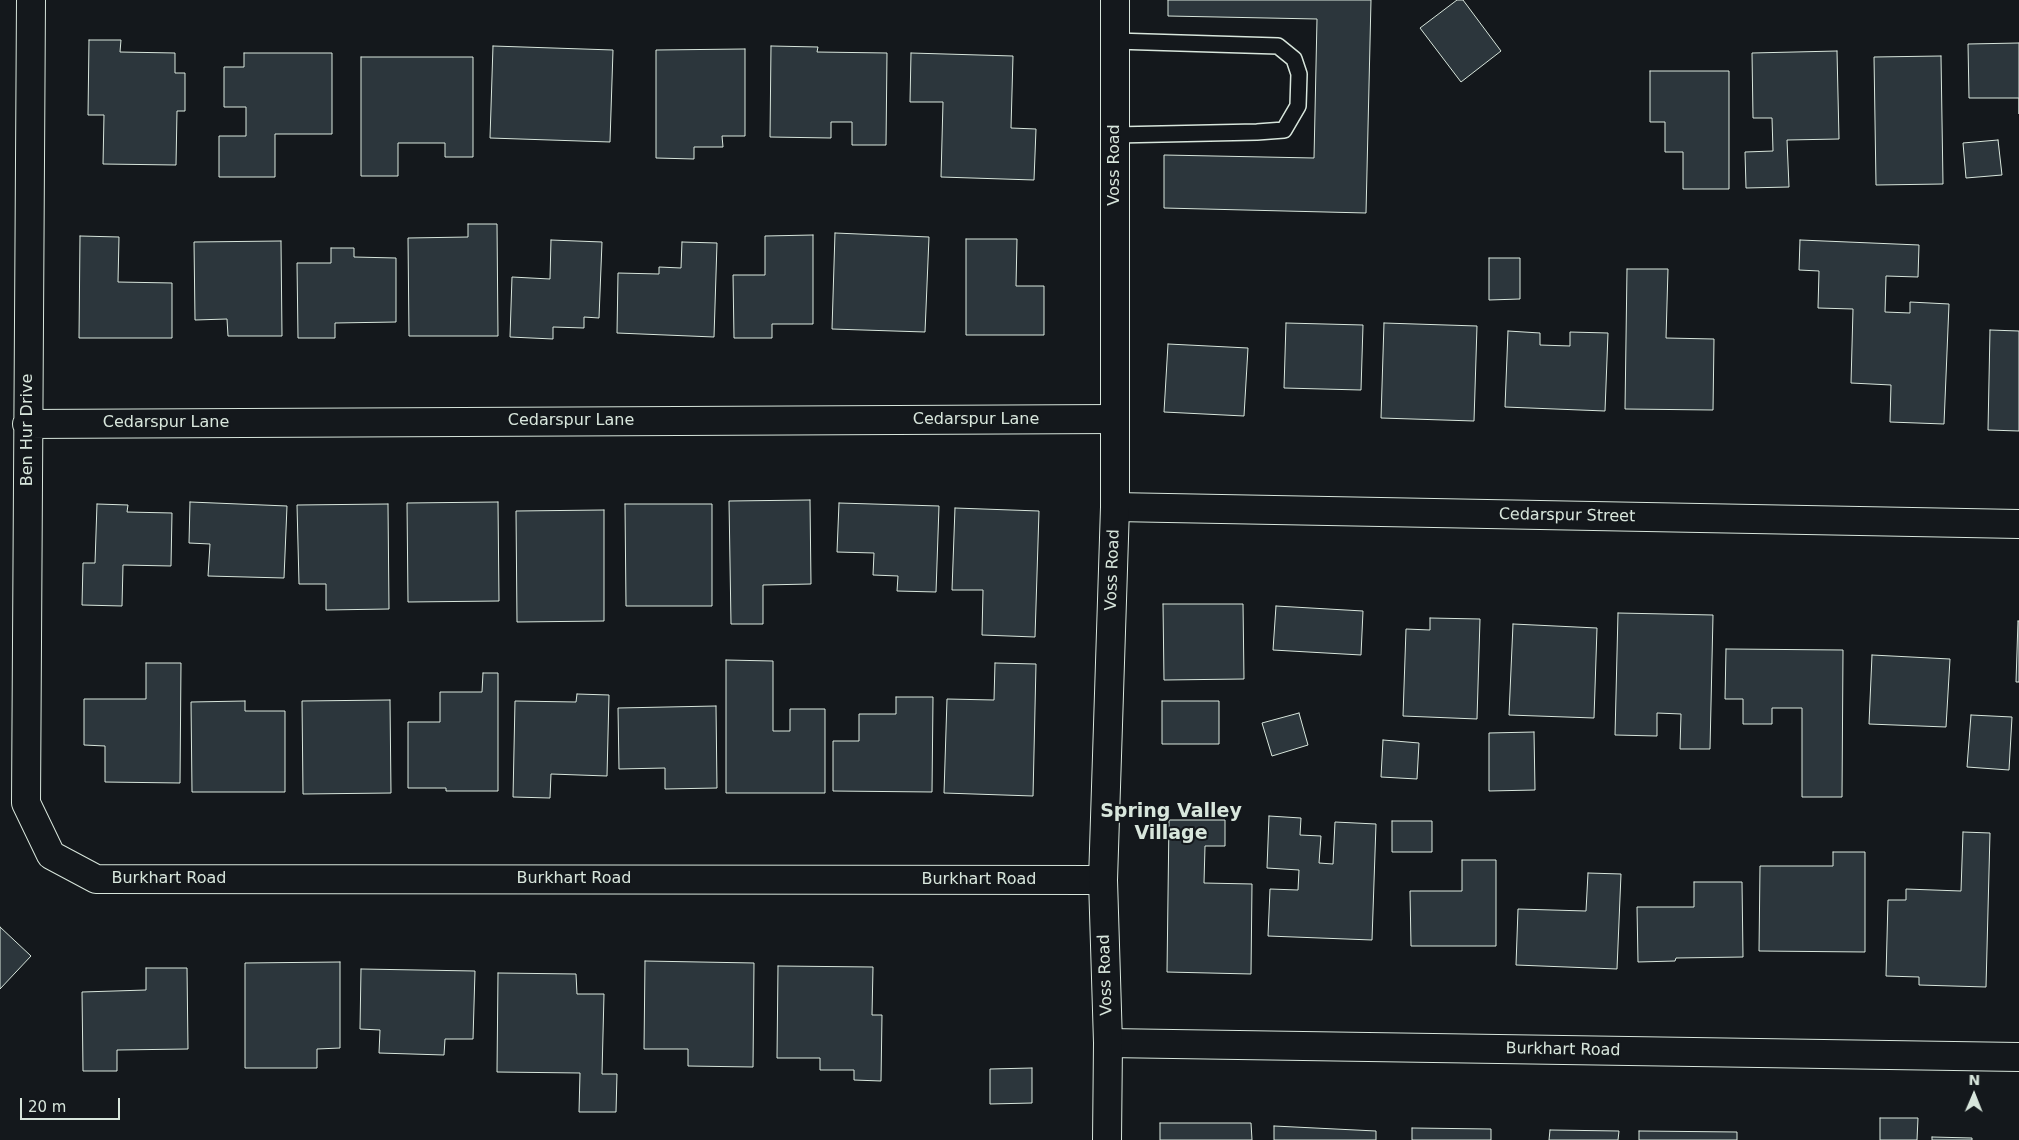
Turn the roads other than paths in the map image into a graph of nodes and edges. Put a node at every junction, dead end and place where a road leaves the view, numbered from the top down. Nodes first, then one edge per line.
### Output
1 (31, 0) edge
2 (1115, 0) edge
3 (1115, 41) junction
4 (1115, 135) junction
5 (1114, 419) junction
6 (28, 424) junction
7 (1115, 507) junction
8 (2019, 524) edge
9 (50, 855) joint
10 (1103, 880) junction
11 (1108, 1043) junction
12 (2019, 1057) edge
13 (1108, 1140) edge

1 - 6 street, Ben Hur Drive
2 - 3 street, Voss Road
3 - 4 street, Voss Road
3 - 4 lane
4 - 5 street, Voss Road
5 - 6 street, Cedarspur Lane
5 - 7 street, Voss Road
6 - 9 street, Ben Hur Drive
7 - 8 street, Cedarspur Street
7 - 10 street, Voss Road
9 - 10 street, Burkhart Road
10 - 11 street, Voss Road
11 - 12 street, Burkhart Road
11 - 13 street, Voss Road

